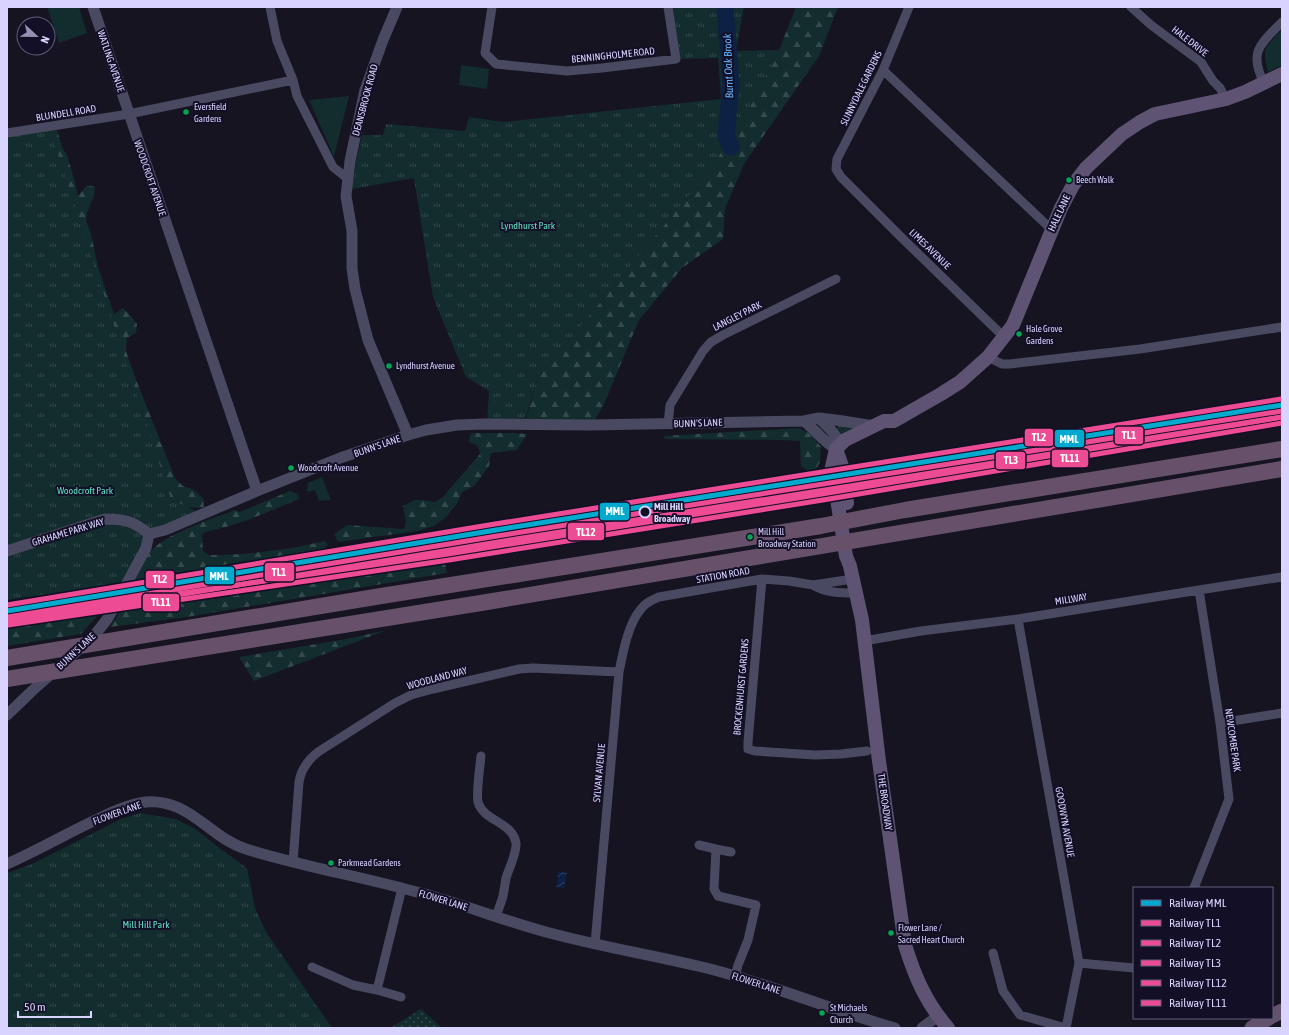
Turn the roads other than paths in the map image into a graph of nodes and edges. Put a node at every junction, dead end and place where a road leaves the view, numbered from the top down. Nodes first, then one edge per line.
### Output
1 (93, 7) edge
2 (270, 7) edge
3 (397, 7) edge
4 (492, 7) edge
5 (668, 7) edge
6 (908, 7) edge
7 (1131, 7) edge
8 (1282, 22) edge
9 (883, 70) junction
10 (1282, 74) edge
11 (293, 80) junction
12 (1264, 83) junction
13 (1226, 99) junction
14 (129, 114) junction
15 (7, 133) edge
16 (841, 177) joint
17 (347, 178) junction
18 (1051, 229) junction
19 (836, 279) dead end
20 (1282, 328) edge
21 (1004, 337) junction
22 (988, 356) junction
23 (819, 418) junction
24 (804, 421) junction
25 (894, 421) junction
26 (668, 424) junction
27 (874, 426) junction
28 (408, 435) junction
29 (836, 449) junction
30 (1282, 449) edge
31 (1282, 469) edge
32 (257, 491) junction
33 (149, 534) junction
34 (7, 551) edge
35 (851, 573) junction
36 (1282, 577) edge
37 (762, 579) junction
38 (813, 585) junction
39 (1199, 590) junction
40 (856, 593) junction
41 (641, 608) joint
42 (1018, 619) junction
43 (864, 641) junction
44 (7, 658) edge
45 (619, 672) junction
46 (7, 679) edge
47 (1282, 713) edge
48 (7, 715) edge
49 (1220, 723) junction
50 (867, 750) dead end
51 (481, 756) dead end
52 (699, 845) dead end
53 (716, 849) junction
54 (731, 852) dead end
55 (293, 862) junction
56 (7, 864) edge
57 (1194, 887) edge
58 (402, 888) junction
59 (496, 917) junction
60 (594, 944) junction
61 (993, 953) dead end
62 (1079, 963) junction
63 (312, 967) dead end
64 (1133, 968) edge
65 (735, 976) junction
66 (377, 990) junction
67 (401, 997) dead end
68 (1282, 1010) edge
69 (1273, 1015) edge
70 (938, 1016) junction
71 (1267, 1019) edge
72 (894, 1028) edge
73 (922, 1028) edge
74 (948, 1028) edge
75 (1066, 1028) edge
76 (1252, 1028) edge

1 - 14 street, WATLING AVENUE
2 - 11 street
3 - 17 street, DEANSBROOK ROAD
4 - 5 street, BENNINGHOLME ROAD
6 - 9 street, SUNNYDALE GARDENS
7 - 13 street, HALE DRIVE
8 - 12 street
9 - 16 street, SUNNYDALE GARDENS
9 - 18 street
10 - 12 main road, HALE LANE
11 - 14 street
11 - 17 street
12 - 13 main road, HALE LANE
13 - 18 main road, HALE LANE
14 - 15 street, BLUNDELL ROAD
14 - 32 street, WOODCROFT AVENUE
16 - 21 street, LIMES AVENUE
17 - 28 street, DEANSBROOK ROAD
18 - 21 main road, HALE LANE
19 - 26 street, LANGLEY PARK
20 - 22 street
21 - 22 main road, HALE LANE
22 - 25 main road, HALE LANE
23 - 24 street, BUNN'S LANE
23 - 27 street, BUNN'S LANE
23 - 29 street
24 - 26 street, BUNN'S LANE
24 - 29 street
25 - 27 main road, HALE LANE
25 - 29 main road, HALE LANE
26 - 28 street, BUNN'S LANE
27 - 29 main road, HALE LANE
28 - 32 street, BUNN'S LANE
29 - 35 main road, THE BROADWAY
30 - 44 highway
31 - 46 highway
32 - 33 street, BUNN'S LANE
33 - 34 street, GRAHAME PARK WAY
33 - 48 street, BUNN'S LANE
35 - 38 street, STATION ROAD
35 - 40 main road, THE BROADWAY
36 - 39 street, MILLWAY
37 - 38 street, STATION ROAD
37 - 41 street, STATION ROAD
37 - 50 street, BROCKENHURST GARDENS
38 - 40 street, STATION ROAD
39 - 42 street, MILLWAY
39 - 49 street, NEWCOMBE PARK
40 - 43 main road, THE BROADWAY
41 - 45 street, SYLVAN AVENUE
42 - 43 street, MILLWAY
42 - 62 street, GOODWYN AVENUE
43 - 70 main road, THE BROADWAY
45 - 55 street, WOODLAND WAY
45 - 60 street, SYLVAN AVENUE
47 - 49 street
49 - 57 street, NEWCOMBE PARK
51 - 59 street
52 - 53 street
53 - 54 street
53 - 65 street
55 - 56 street, FLOWER LANE
55 - 58 street, FLOWER LANE
58 - 59 street, FLOWER LANE
58 - 66 street
59 - 60 street, FLOWER LANE
60 - 65 street, FLOWER LANE
61 - 75 street
62 - 64 street
62 - 75 street, GOODWYN AVENUE
63 - 66 street
65 - 72 street, FLOWER LANE
66 - 67 street
68 - 69 highway
70 - 73 street
70 - 74 main road, THE BROADWAY
71 - 76 highway

